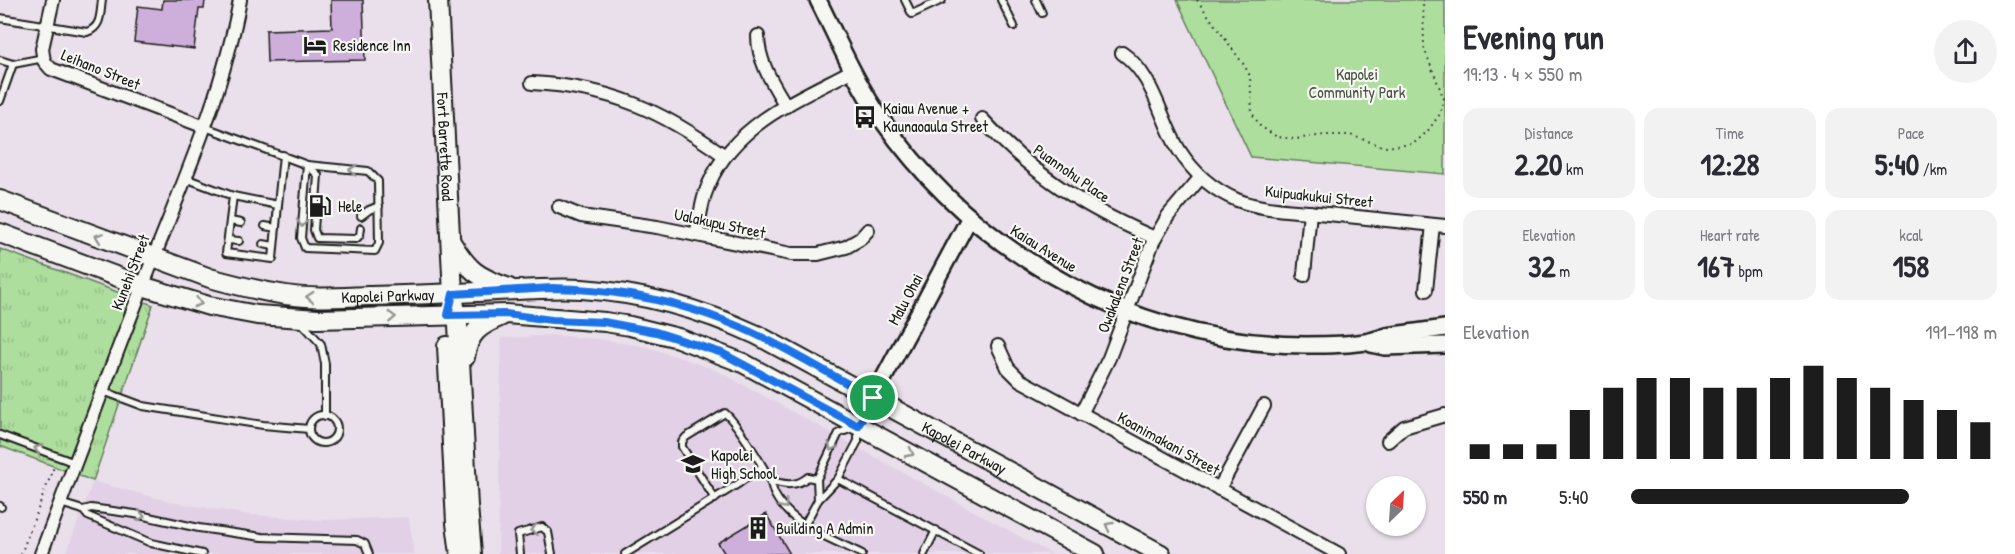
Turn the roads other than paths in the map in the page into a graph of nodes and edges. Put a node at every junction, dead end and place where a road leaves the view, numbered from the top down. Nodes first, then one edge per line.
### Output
1 (53, 0) edge
2 (102, 0) edge
3 (240, 0) edge
4 (438, 0) edge
5 (818, 0) edge
6 (905, 0) edge
7 (942, 0) edge
8 (1001, 0) edge
9 (1036, 0) edge
10 (1041, 13) dead end
11 (0, 18) edge
12 (48, 25) junction
13 (1014, 26) dead end
14 (758, 36) dead end
15 (1122, 53) dead end
16 (44, 58) junction
17 (0, 60) edge
18 (13, 64) junction
19 (853, 70) junction
20 (532, 82) dead end
21 (0, 101) edge
22 (786, 106) junction
23 (982, 119) dead end
24 (205, 127) junction
25 (283, 155) junction
26 (725, 156) junction
27 (307, 165) junction
28 (1201, 177) junction
29 (184, 178) junction
30 (233, 196) junction
31 (0, 200) edge
32 (278, 204) junction
33 (379, 206) junction
34 (559, 207) dead end
35 (1310, 212) junction
36 (361, 216) dead end
37 (970, 217) junction
38 (230, 220) junction
39 (241, 223) dead end
40 (1439, 225) edge
41 (265, 226) dead end
42 (276, 228) junction
43 (361, 228) dead end
44 (868, 230) dead end
45 (0, 232) edge
46 (696, 235) junction
47 (1155, 238) junction
48 (228, 240) junction
49 (239, 241) dead end
50 (450, 241) junction
51 (263, 244) dead end
52 (274, 246) junction
53 (153, 258) junction
54 (1304, 275) dead end
55 (142, 286) junction
56 (517, 290) junction
57 (1426, 290) dead end
58 (453, 294) junction
59 (1127, 311) junction
60 (506, 314) junction
61 (453, 315) junction
62 (298, 318) junction
63 (1445, 328) edge
64 (1365, 342) junction
65 (1445, 345) edge
66 (998, 346) dead end
67 (462, 390) junction
68 (102, 391) junction
69 (873, 398) junction
70 (1263, 406) dead end
71 (1081, 414) junction
72 (1445, 415) edge
73 (325, 416) junction
74 (858, 426) junction
75 (309, 429) junction
76 (0, 435) edge
77 (1388, 441) dead end
78 (75, 463) junction
79 (762, 466) junction
80 (817, 479) junction
81 (838, 479) junction
82 (770, 480) junction
83 (1219, 489) junction
84 (714, 499) junction
85 (818, 500) junction
86 (60, 503) junction
87 (83, 510) junction
88 (805, 524) junction
89 (936, 530) junction
90 (41, 554) edge
91 (202, 554) edge
92 (369, 554) edge
93 (460, 554) edge
94 (472, 554) edge
95 (520, 554) edge
96 (552, 554) edge
97 (624, 554) edge
98 (862, 554) edge
99 (924, 554) edge
100 (979, 554) edge
101 (1095, 554) edge
102 (1161, 554) edge
103 (1339, 554) edge

1 - 12 street, Leihano Street
2 - 12 lane
3 - 24 street, Kunehi Street
4 - 50 main road, Fort Barrette Road
5 - 19 street, Kaiau Avenue
6 - 7 lane
8 - 13 lane
9 - 10 lane
11 - 12 lane
12 - 16 street, Leihano Street
14 - 22 street
15 - 28 street, Kuipuakukui Street
16 - 18 lane
16 - 24 street, Leihano Street
17 - 18 lane
18 - 21 lane
19 - 22 street
19 - 37 street, Kaiau Avenue
20 - 26 street
22 - 26 street
23 - 47 street, Puannohu Place
24 - 25 lane
24 - 29 street, Kunehi Street
25 - 27 lane
25 - 32 lane
26 - 46 street
33 -> 27 lane
27 -> 33 lane
27 - 43 lane
28 - 35 street, Kuipuakukui Street
28 - 47 street, Owakalena Street
29 - 30 lane
29 - 53 street, Kunehi Street
30 - 32 lane
30 - 38 lane
53 -> 31 main road, Kapolei Parkway
32 - 42 lane
33 - 36 lane
34 - 46 street, Ualakupu Street
35 - 40 street, Kuipuakukui Street
35 - 54 street
37 - 59 street, Kaiau Avenue
37 - 69 street, Malu Ohai
38 - 39 lane
38 - 48 lane
40 - 57 street
41 - 42 lane
42 - 52 lane
44 - 46 street, Ualakupu Street
45 - 55 main road, Kapolei Parkway
47 - 59 street, Owakalena Street
48 - 49 lane
48 - 52 lane
50 - 56 main road
50 - 58 main road, Fort Barrette Road
51 - 52 lane
53 - 55 street, Kunehi Street
58 -> 53 main road, Kapolei Parkway
55 -> 62 main road, Kapolei Parkway
55 - 68 street, Kunehi Street
56 - 58 main road, Kapolei Parkway
56 - 69 main road, Kapolei Parkway
58 - 61 main road, Fort Barrette Road
59 - 64 street, Kaiau Avenue
59 - 71 street, Owakalena Street
60 - 61 main road, Kapolei Parkway
60 - 67 main road
60 - 74 main road, Kapolei Parkway
62 -> 61 main road, Kapolei Parkway
61 - 67 main road, Fort Barrette Road
61 - 93 main road, Fort Barrette Road
62 - 73 lane
63 - 64 street, Kaiau Avenue
64 - 65 street, Kaiau Avenue
66 - 71 street, Koanimakani Street
67 - 94 main road, Fort Barrette Road
68 - 75 lane
68 - 78 street, Kunehi Street
69 - 74 main road
102 -> 69 main road, Kapolei Parkway
70 - 83 street
71 - 83 street, Koanimakani Street
72 - 77 street
73 - 75 lane
73 - 75 lane
74 -> 80 lane
74 - 81 lane
74 -> 101 main road, Kapolei Parkway
78 -> 76 lane
78 - 86 street, Kunehi Street
79 - 82 lane
79 - 84 lane
79 - 84 lane
80 - 82 lane
80 - 85 lane
81 - 85 lane
81 - 89 lane
82 -> 88 lane
83 - 103 street, Koanimakani Street
84 - 97 lane
85 - 88 lane
86 - 87 lane
86 - 90 street, Kunehi Street
87 - 91 lane
87 -> 92 lane
88 - 98 lane
89 - 99 lane
89 - 100 lane
96 -> 95 lane

